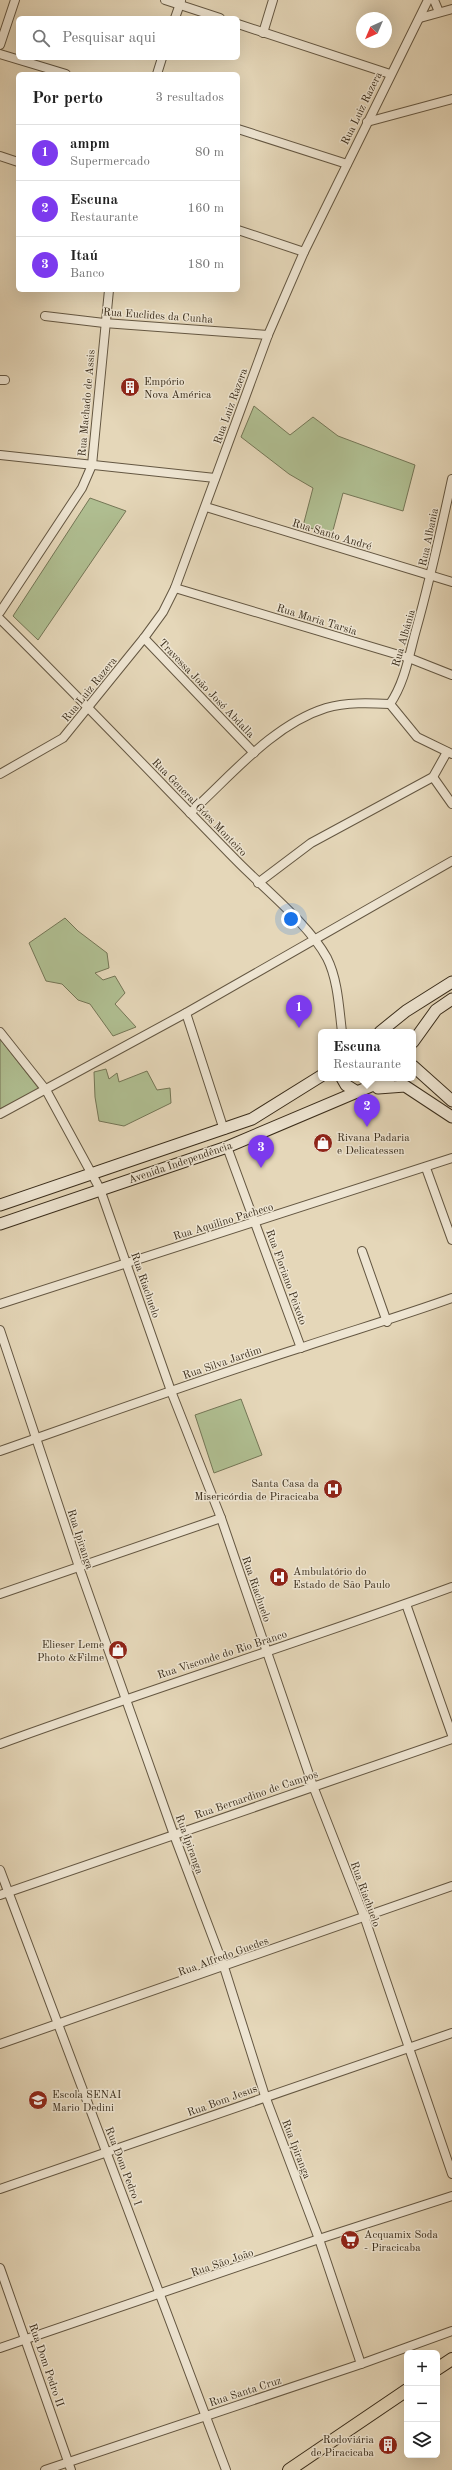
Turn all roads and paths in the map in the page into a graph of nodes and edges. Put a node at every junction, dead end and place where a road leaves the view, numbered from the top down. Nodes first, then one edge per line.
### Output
1 (15, 0) edge
2 (165, 0) edge
3 (273, 0) edge
4 (428, 0) edge
5 (434, 0) edge
6 (180, 2) edge
7 (452, 9) edge
8 (439, 12) junction
9 (176, 16) edge
10 (215, 16) edge
11 (420, 18) junction
12 (240, 25) edge
13 (263, 33) junction
14 (0, 46) edge
15 (0, 54) edge
16 (16, 59) edge
17 (20, 60) edge
18 (161, 60) edge
19 (59, 72) edge
20 (158, 72) edge
21 (390, 74) junction
22 (452, 99) edge
23 (367, 122) junction
24 (240, 130) edge
25 (0, 156) edge
26 (16, 161) edge
27 (347, 164) junction
28 (240, 231) edge
29 (304, 252) junction
30 (109, 292) edge
31 (45, 316) dead end
32 (104, 323) junction
33 (268, 335) junction
34 (0, 455) edge
35 (92, 465) junction
36 (215, 478) junction
37 (452, 479) edge
38 (206, 506) junction
39 (431, 576) junction
40 (452, 582) edge
41 (175, 588) junction
42 (0, 612) edge
43 (0, 619) edge
44 (144, 638) junction
45 (409, 658) junction
46 (452, 675) edge
47 (390, 704) junction
48 (90, 707) junction
49 (254, 753) junction
50 (449, 753) edge
51 (0, 774) edge
52 (433, 777) junction
53 (452, 804) edge
54 (190, 813) junction
55 (452, 861) edge
56 (258, 883) junction
57 (315, 939) junction
58 (452, 982) edge
59 (452, 999) edge
60 (186, 1013) junction
61 (342, 1029) edge
62 (384, 1029) edge
63 (0, 1032) edge
64 (416, 1037) edge
65 (416, 1069) edge
66 (318, 1078) edge
67 (344, 1081) edge
68 (383, 1081) edge
69 (46, 1090) junction
70 (360, 1091) junction
71 (452, 1101) edge
72 (0, 1114) edge
73 (452, 1117) edge
74 (224, 1130) junction
75 (227, 1147) junction
76 (452, 1158) edge
77 (426, 1168) junction
78 (93, 1174) junction
79 (100, 1189) junction
80 (0, 1205) edge
81 (256, 1223) junction
82 (0, 1224) edge
83 (452, 1240) edge
84 (362, 1251) dead end
85 (126, 1262) junction
86 (452, 1298) edge
87 (0, 1304) edge
88 (387, 1322) junction
89 (0, 1330) edge
90 (301, 1348) junction
91 (171, 1391) junction
92 (36, 1438) junction
93 (0, 1451) edge
94 (221, 1518) junction
95 (79, 1567) junction
96 (452, 1587) edge
97 (0, 1594) edge
98 (406, 1604) junction
99 (267, 1651) junction
100 (127, 1697) junction
101 (452, 1735) edge
102 (452, 1739) edge
103 (0, 1744) edge
104 (313, 1786) junction
105 (174, 1835) junction
106 (0, 1870) edge
107 (452, 1886) edge
108 (8, 1892) junction
109 (0, 1895) edge
110 (364, 1916) junction
111 (224, 1967) junction
112 (59, 2025) junction
113 (452, 2034) edge
114 (0, 2044) edge
115 (408, 2049) junction
116 (265, 2096) junction
117 (107, 2153) junction
118 (452, 2174) edge
119 (0, 2189) edge
120 (452, 2196) edge
121 (319, 2239) junction
122 (0, 2268) edge
123 (161, 2295) junction
124 (452, 2330) edge
125 (26, 2339) junction
126 (0, 2348) edge
127 (452, 2358) edge
128 (360, 2364) junction
129 (440, 2367) edge
130 (404, 2392) edge
131 (204, 2416) junction
132 (70, 2466) edge
133 (45, 2470) edge
134 (226, 2470) edge
135 (289, 2470) edge

1 - 14 street
2 - 6 street
3 - 13 street
4 - 11 street, Rua Luiz Razera
5 - 8 street
6 - 9 street
6 - 10 street
7 - 8 street
8 - 11 street
11 - 21 street, Rua Luiz Razera
12 - 13 street
13 - 21 street
15 - 16 street
17 - 19 street
18 - 20 street
21 - 23 street, Rua Luiz Razera
22 - 23 street
23 - 27 street, Rua Luiz Razera
24 - 27 street
25 - 26 street
27 - 29 street, Rua Luiz Razera
28 - 29 street
29 - 33 street, Rua Luiz Razera
30 - 32 street, Rua Machado de Assis
31 - 32 street, Rua Euclides da Cunha
32 - 33 street, Rua Euclides da Cunha
32 - 35 street, Rua Machado de Assis
33 - 36 street, Rua Luiz Razera
34 - 35 street
35 - 36 street
35 - 42 street, Rua Machado de Assis
36 - 38 street, Rua Luiz Razera
37 - 39 street, Rua Albania
38 - 39 street, Rua Santo André
38 - 41 street, Rua Luiz Razera
39 - 40 street, Rua Santo André
39 - 45 street, Rua Albânia
41 - 44 street, Rua Luiz Razera
41 - 45 street, Rua Maria Tarsia
43 - 48 street, Rua General Góes Monteiro
44 - 48 street, Rua Luiz Razera
44 - 49 street, Travessa João José Abdalla
45 - 46 street, Rua Maria Tarsia
45 - 47 street, Rua Albânia
47 - 49 street
47 - 50 street
48 - 51 street, Rua Luiz Razera
48 - 54 street, Rua General Góes Monteiro
49 - 54 street
50 - 52 street
52 - 53 street
52 - 56 street
54 - 56 street, Rua General Góes Monteiro
55 - 57 street
56 - 57 street, Rua General Góes Monteiro
57 - 60 street
57 - 61 street, Rua General Góes Monteiro
58 - 62 main road
59 - 64 main road
60 - 69 street
60 - 74 street
63 - 69 street, Rua Riachuelo
65 - 71 main road
66 - 74 main road, Avenida Independência
67 - 70 main road
68 - 70 main road
69 - 72 street
69 - 78 street, Rua Riachuelo
70 - 73 main road, Avenida Independência
70 - 75 main road, Avenida Independência
74 - 78 main road, Avenida Independência
75 - 79 main road, Avenida Independência
75 - 81 street, Rua Floriano Peixoto
76 - 77 street, Rua Aquilino Pacheco
77 - 81 street, Rua Aquilino Pacheco
77 - 83 street
78 - 79 street, Rua Riachuelo
78 - 80 main road, Avenida Independência
79 - 82 main road, Avenida Independência
79 - 85 street, Rua Riachuelo
81 - 85 street, Rua Aquilino Pacheco
81 - 90 street, Rua Floriano Peixoto
84 - 88 street
85 - 87 street, Rua Aquilino Pacheco
85 - 91 street, Rua Riachuelo
86 - 88 street, Rua Silva Jardim
88 - 90 street, Rua Silva Jardim
89 - 92 street, Rua Ipiranga
90 - 91 street, Rua Silva Jardim
91 - 92 street, Rua Silva Jardim
91 - 94 street, Rua Riachuelo
92 - 93 street, Rua Silva Jardim
92 - 95 street, Rua Ipiranga
94 - 95 street
94 - 99 street, Rua Riachuelo
95 - 97 street
95 - 100 street, Rua Ipiranga
96 - 98 street, Rua Visconde do Rio Branco
98 - 99 street, Rua Visconde do Rio Branco
98 - 101 street
99 - 100 street, Rua Visconde do Rio Branco
99 - 104 street, Rua Riachuelo
100 - 103 street, Rua Visconde do Rio Branco
100 - 105 street, Rua Ipiranga
102 - 104 street, Rua Bernardino de Campos
104 - 105 street, Rua Bernardino de Campos
104 - 110 street, Rua Riachuelo
105 - 108 street, Rua Bernardino de Campos
105 - 111 street, Rua Ipiranga
106 - 108 street, Rua Dom Pedro I
107 - 110 street, Rua Alfredo Guedes
108 - 109 street, Rua Bernardino de Campos
108 - 112 street, Rua Dom Pedro I
110 - 111 street, Rua Alfredo Guedes
110 - 115 street, Rua Riachuelo
111 - 112 street, Rua Alfredo Guedes
111 - 116 street, Rua Ipiranga
112 - 114 street, Rua Alfredo Guedes
112 - 117 street, Rua Dom Pedro I
113 - 115 street, Rua Bom Jesus
115 - 116 street, Rua Bom Jesus
115 - 118 street, Rua Riachuelo
116 - 117 street, Rua Bom Jesus
116 - 121 street, Rua Ipiranga
117 - 119 street, Rua Bom Jesus
117 - 123 street, Rua Dom Pedro I
120 - 121 street, Rua São João
121 - 123 street, Rua São João
121 - 128 street, Rua Ipiranga
122 - 125 street, Rua Dom Pedro II
123 - 125 street, Rua São João
123 - 131 street, Rua Dom Pedro I
124 - 128 street, Rua Santa Cruz
125 - 126 street, Rua São João
125 - 132 street, Rua Dom Pedro II
127 - 129 main road
128 - 131 street, Rua Santa Cruz
130 - 135 main road
131 - 132 street, Rua Santa Cruz
131 - 134 street, Rua Dom Pedro I
132 - 133 street, Rua Santa Cruz

